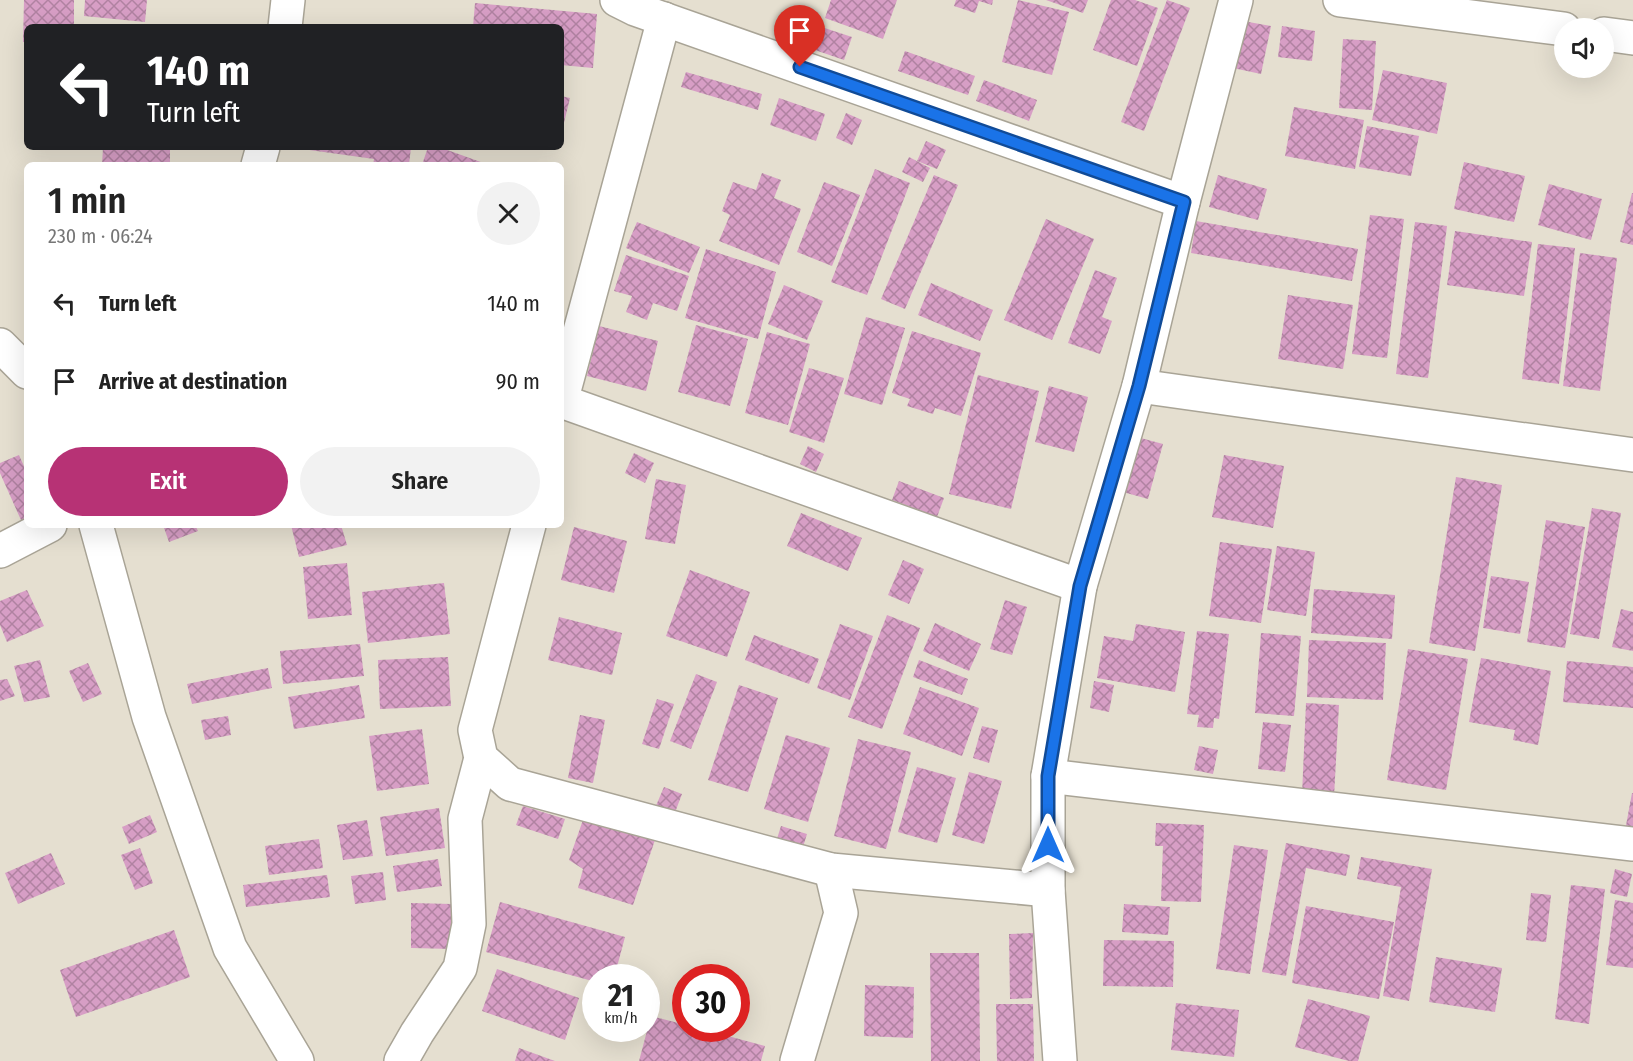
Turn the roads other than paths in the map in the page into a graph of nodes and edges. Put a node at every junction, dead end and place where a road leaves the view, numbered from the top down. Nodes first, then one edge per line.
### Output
1 (288, 0) edge
2 (1236, 0) edge
3 (1340, 0) edge
4 (638, 7) edge
5 (285, 24) edge
6 (1554, 28) edge
7 (1614, 35) edge
8 (1633, 38) edge
9 (1184, 202) junction
10 (0, 345) edge
11 (24, 369) edge
12 (564, 386) edge
13 (1139, 386) junction
14 (564, 402) edge
15 (1633, 455) edge
16 (44, 528) edge
17 (97, 528) edge
18 (528, 528) edge
19 (0, 551) edge
20 (1080, 586) junction
21 (481, 758) junction
22 (1048, 776) junction
23 (1633, 844) edge
24 (831, 870) junction
25 (1048, 890) junction
26 (297, 1061) edge
27 (401, 1061) edge
28 (797, 1061) edge
29 (1060, 1061) edge

1 - 5 street
2 - 9 street
3 - 6 street
4 - 9 street
4 - 12 street
7 - 8 street
9 - 13 street
10 - 11 street
13 - 15 street
13 - 20 street
14 - 20 street
16 - 19 street
17 - 26 street
18 - 21 street
20 - 22 street
21 - 24 street
21 - 27 street
22 - 23 street
22 - 25 street
24 - 25 street
24 - 28 street
25 - 29 street

